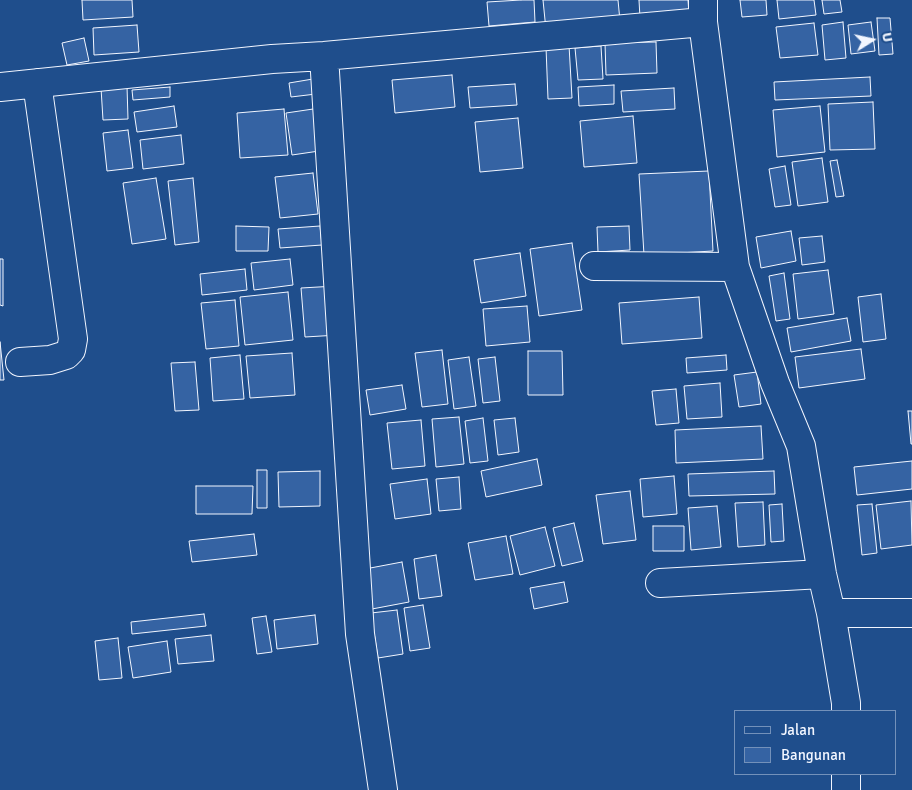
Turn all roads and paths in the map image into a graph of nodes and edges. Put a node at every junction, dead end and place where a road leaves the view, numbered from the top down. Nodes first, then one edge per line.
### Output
1 (703, 11) edge
2 (324, 56) junction
3 (38, 82) junction
4 (0, 87) edge
5 (594, 266) dead end
6 (735, 267) junction
7 (20, 362) dead end
8 (822, 574) junction
9 (660, 584) dead end
10 (831, 613) junction
11 (912, 613) edge
12 (846, 710) edge
13 (846, 775) edge
14 (383, 790) edge
15 (846, 790) edge

1 - 2 street
1 - 6 street
2 - 3 street
2 - 14 street
3 - 4 street
3 - 7 street
5 - 6 street
6 - 8 street
8 - 9 street
8 - 10 street
10 - 11 street
10 - 12 street
13 - 15 street

